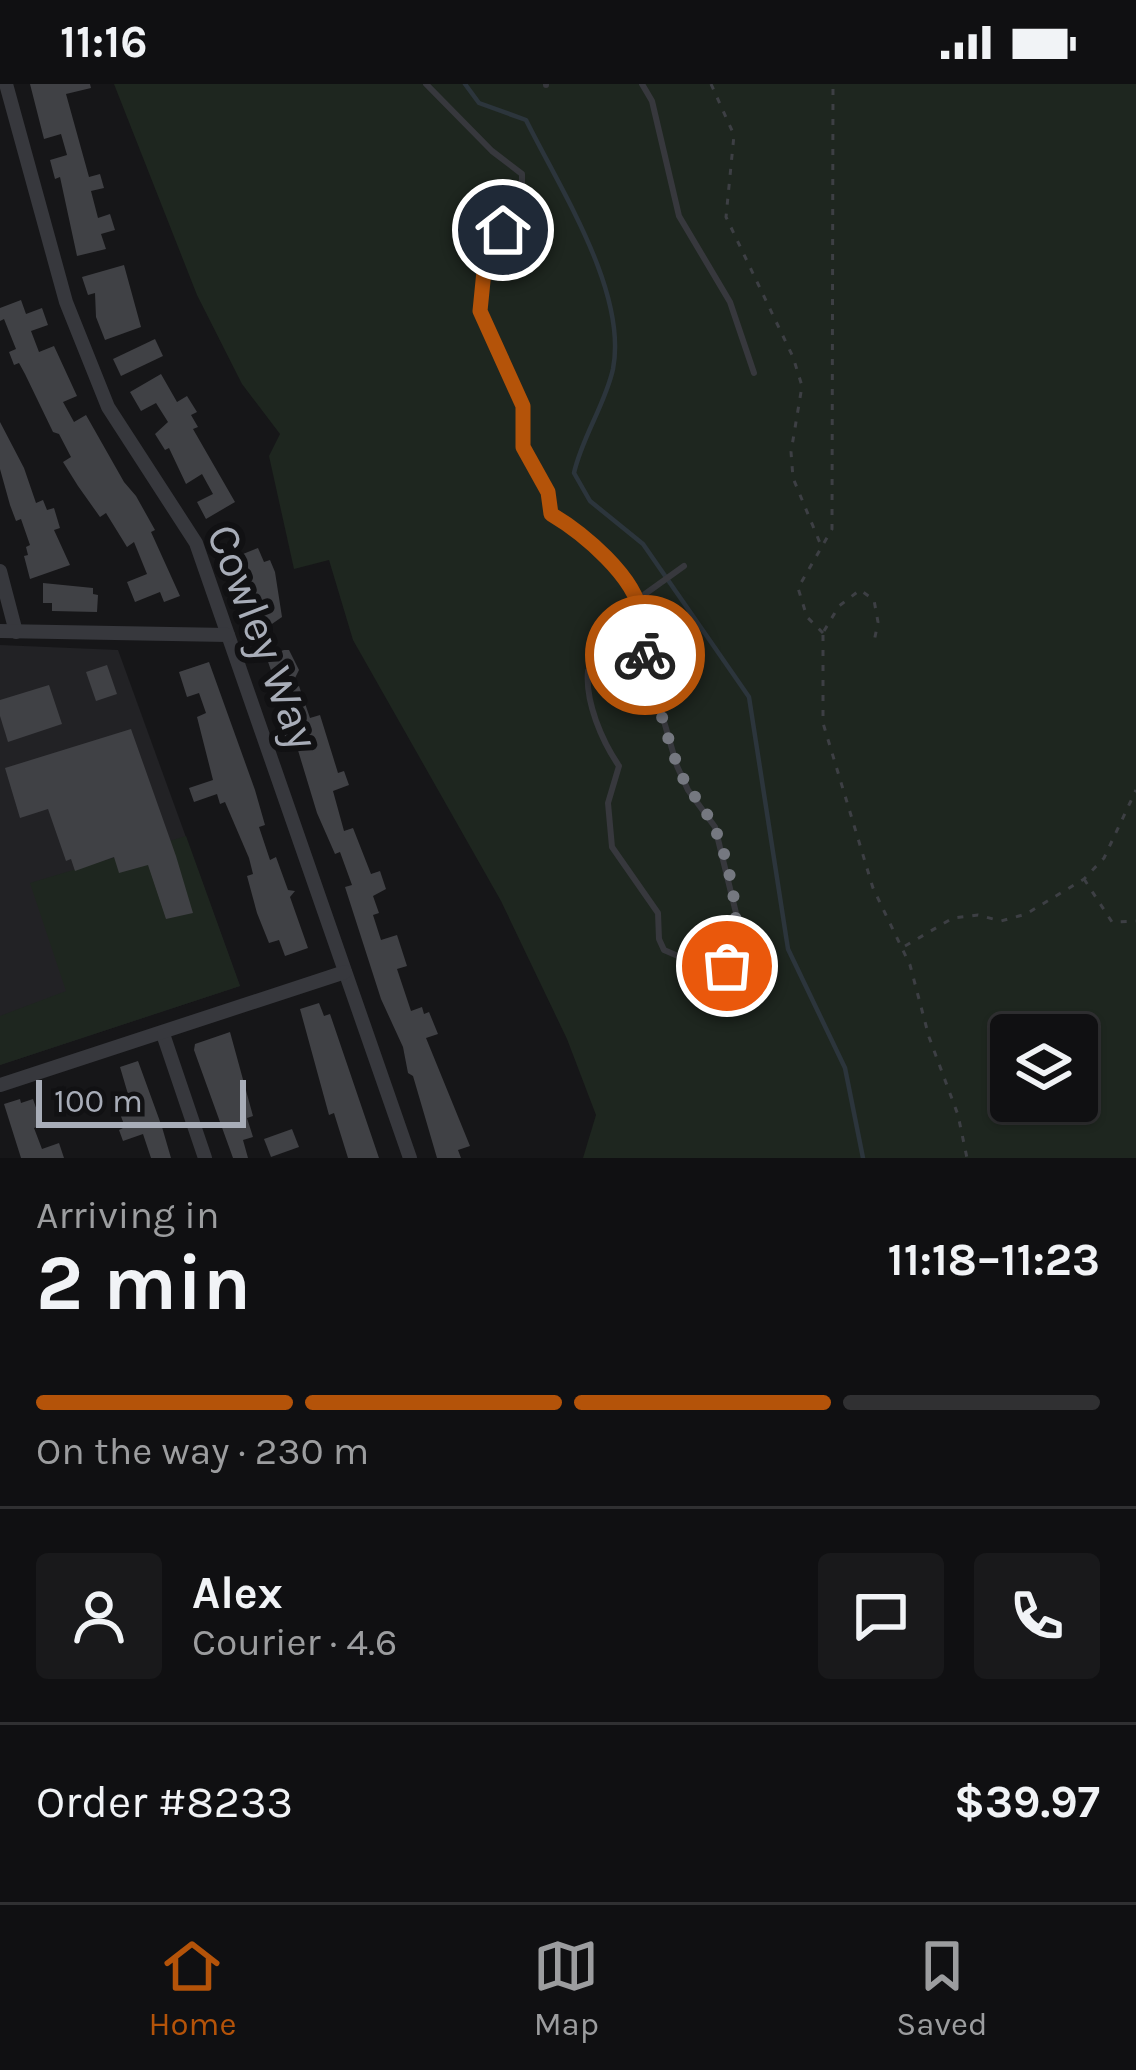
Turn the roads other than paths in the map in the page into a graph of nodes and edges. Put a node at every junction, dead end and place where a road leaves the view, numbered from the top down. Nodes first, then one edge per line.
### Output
1 (6, 84) edge
2 (426, 84) edge
3 (642, 84) edge
4 (754, 373) dead end
5 (684, 566) dead end
6 (0, 571) edge
7 (641, 613) junction
8 (8, 632) edge
9 (228, 634) junction
10 (640, 638) junction
11 (345, 971) junction
12 (163, 1034) junction
13 (0, 1085) edge
14 (205, 1158) edge
15 (410, 1158) edge

1 - 9 street, Cowley Way
2 - 7 lane
3 - 4 lane
5 - 7 lane
6 - 8 street
7 - 10 lane
8 - 9 street
9 - 11 street, Cowley Way
10 - 10 lane
11 - 12 street
11 - 15 street, Cowley Way
12 - 13 street
12 - 14 street

